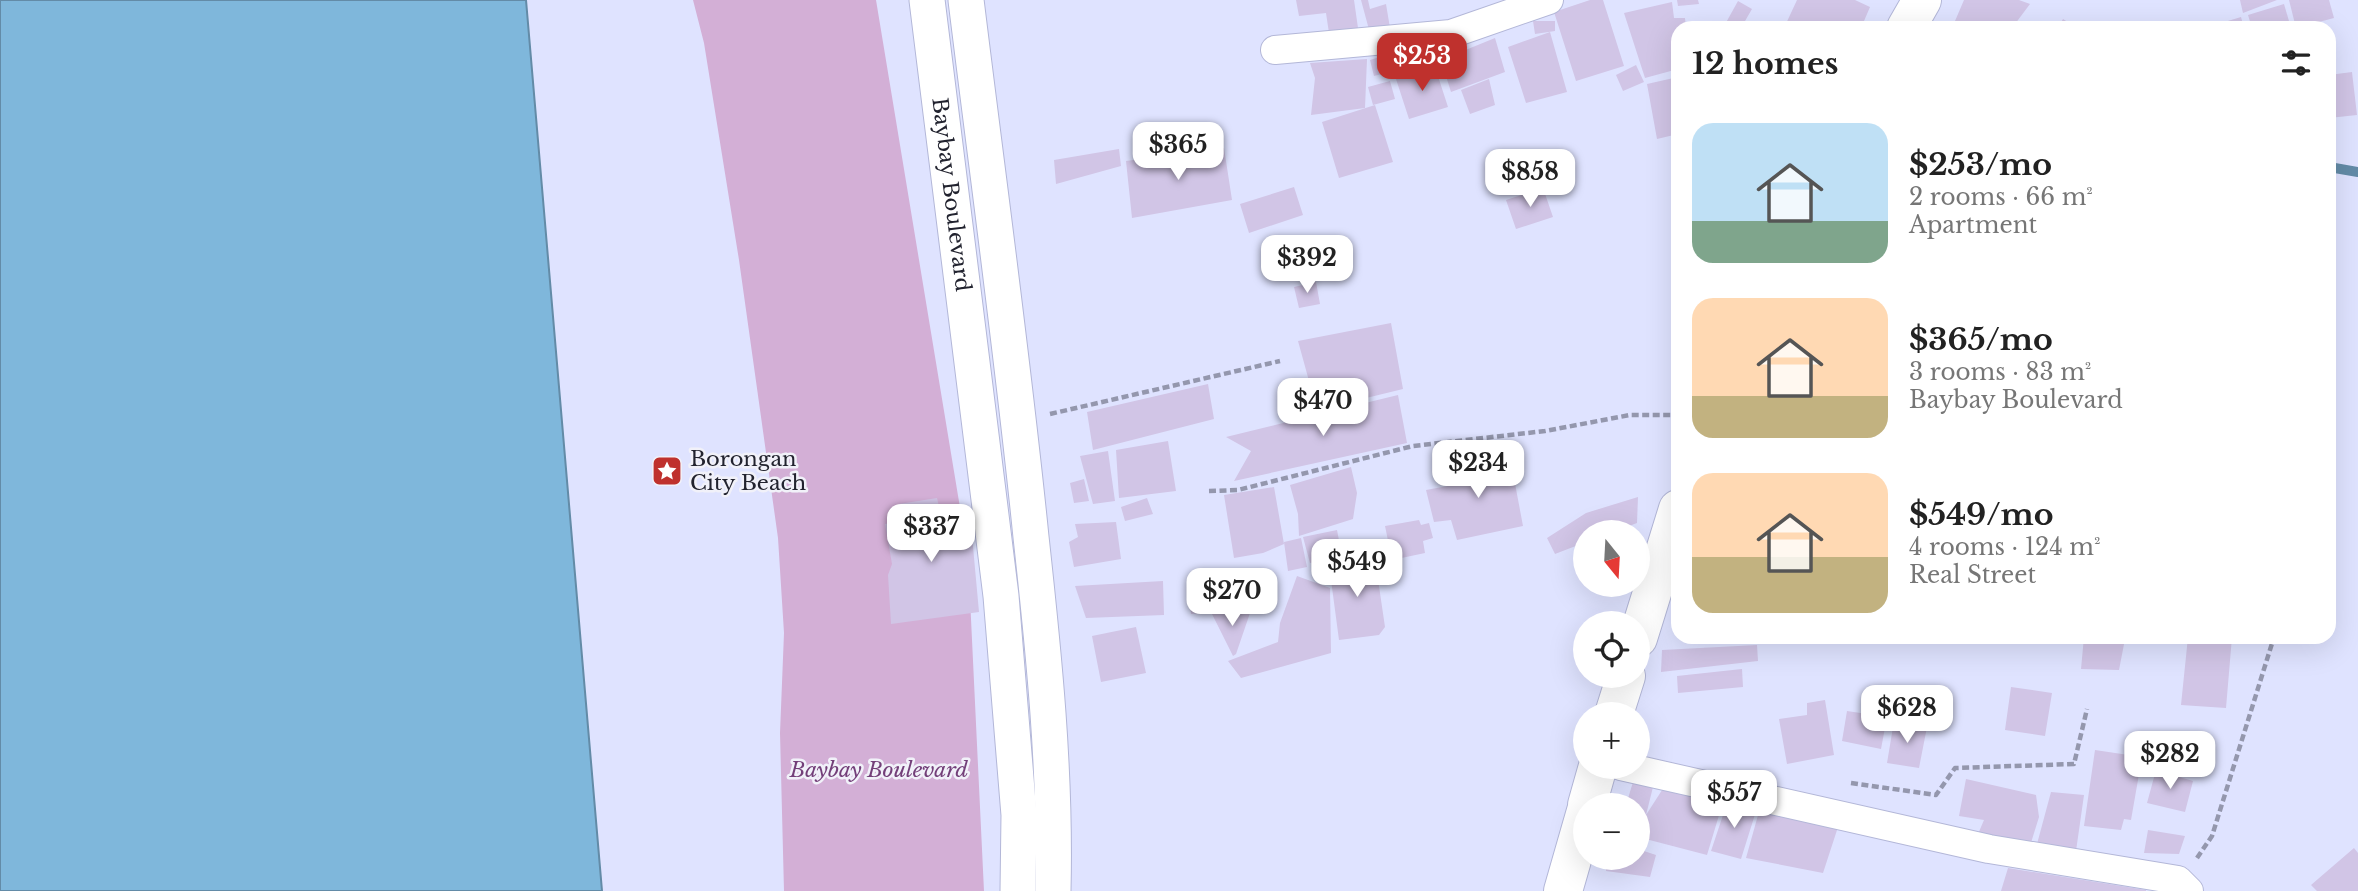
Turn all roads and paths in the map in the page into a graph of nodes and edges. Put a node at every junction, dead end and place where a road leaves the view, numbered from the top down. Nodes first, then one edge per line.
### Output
1 (927, 0) edge
2 (966, 0) edge
3 (1549, 0) edge
4 (1922, 0) edge
5 (1910, 21) edge
6 (1275, 50) dead end
7 (1280, 361) dead end
8 (1671, 415) dead end
9 (1019, 423) junction
10 (978, 426) junction
11 (1209, 491) dead end
12 (1671, 532) edge
13 (1646, 611) edge
14 (2272, 644) edge
15 (2087, 709) dead end
16 (1650, 773) edge
17 (1843, 782) dead end
18 (1573, 856) edge
19 (2190, 879) edge
20 (1018, 891) edge
21 (1054, 891) edge
22 (1563, 891) edge

1 - 10 street, Baybay Boulevard
2 - 9 street, Baybay Boulevard
3 - 6 street
4 - 5 main road
7 - 9 path
8 - 11 path
9 - 10 street
9 - 21 street, Baybay Boulevard
10 - 20 street, Baybay Boulevard
12 - 13 main road
14 - 19 path
15 - 17 path
16 - 19 street
18 - 22 main road

